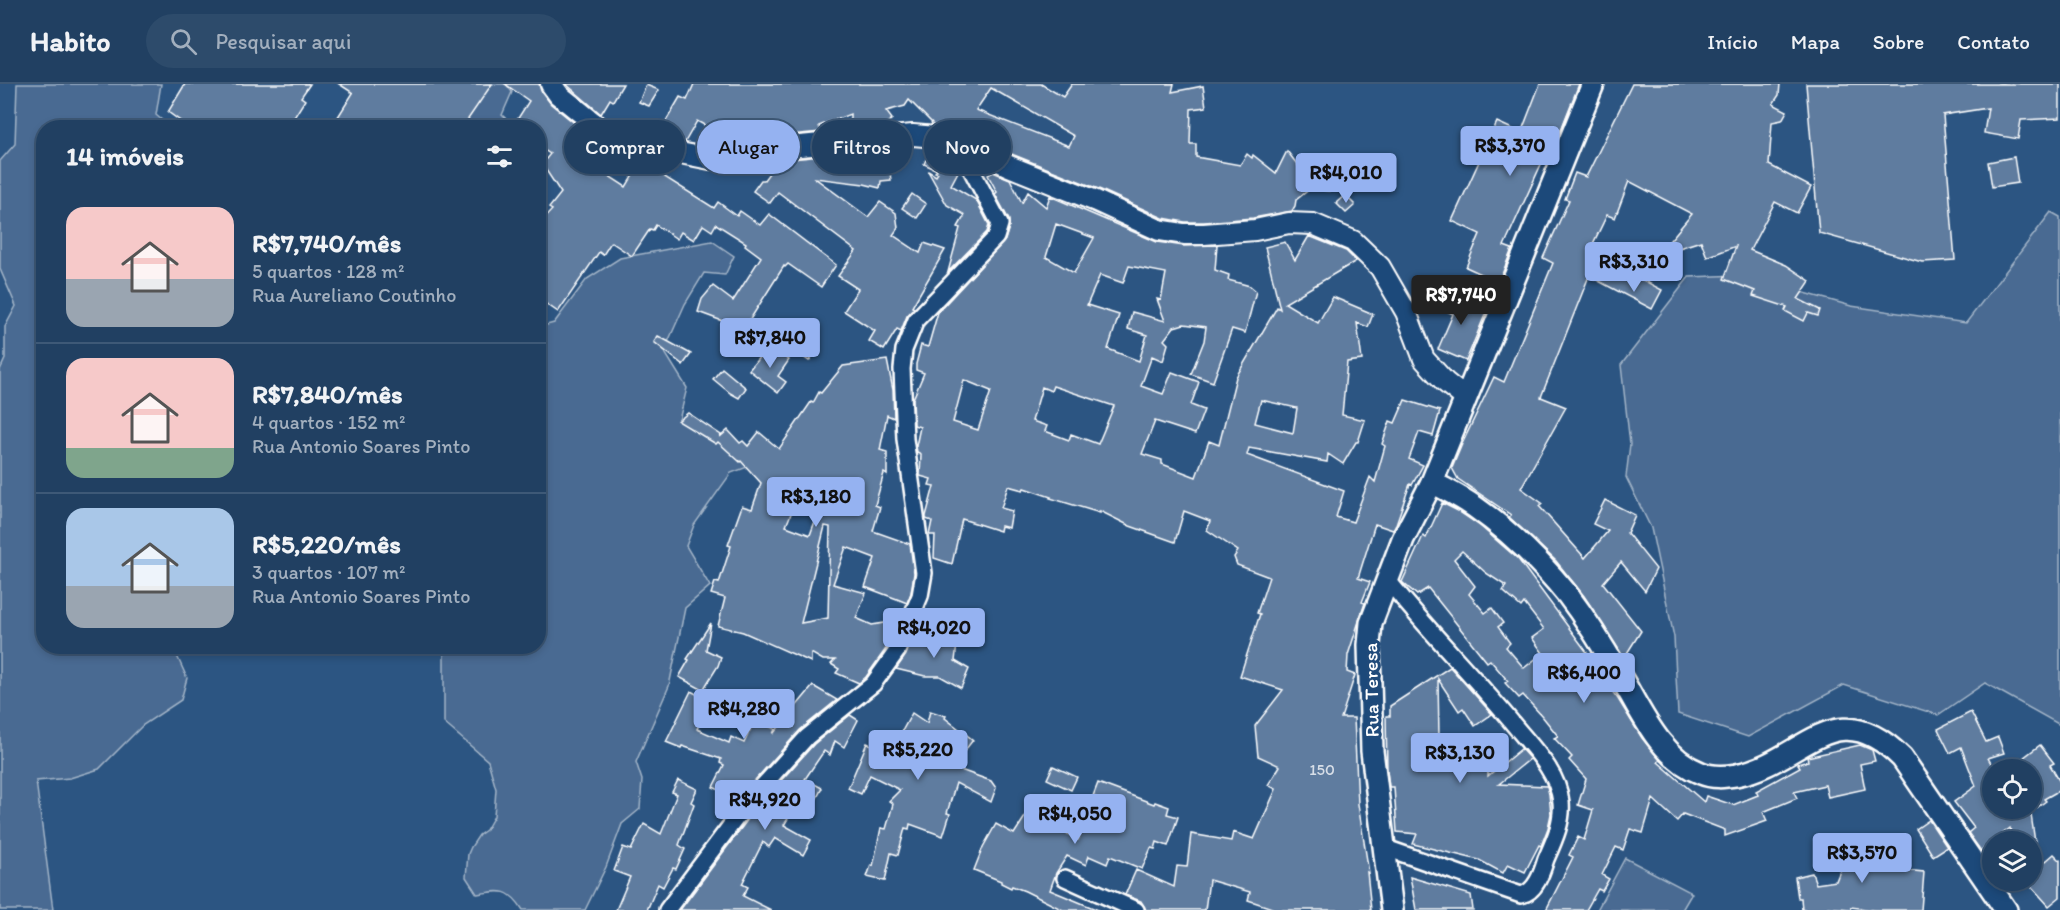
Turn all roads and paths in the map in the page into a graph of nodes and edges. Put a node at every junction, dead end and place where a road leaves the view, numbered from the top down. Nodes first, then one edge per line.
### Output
1 (551, 84) edge
2 (1593, 84) edge
3 (924, 135) edge
4 (1011, 165) edge
5 (974, 174) edge
6 (1465, 398) junction
7 (1431, 482) junction
8 (1387, 579) junction
9 (1383, 847) junction
10 (1065, 878) dead end
11 (667, 910) edge
12 (1136, 910) edge
13 (1392, 910) edge
14 (2006, 910) edge

1 - 3 street
2 - 6 main road, Rua Teresa
4 - 6 street
5 - 11 street
6 - 7 main road, Rua Teresa
7 - 8 main road, Rua Teresa
7 - 14 main road
8 - 9 main road, Rua Teresa
8 - 9 street
9 - 13 main road, Rua Teresa
10 - 12 street

